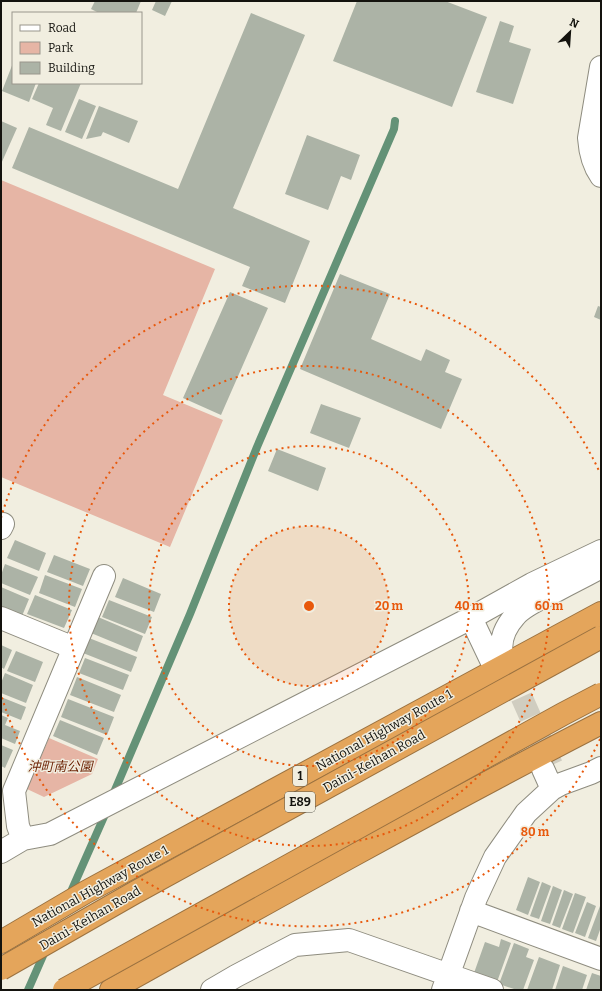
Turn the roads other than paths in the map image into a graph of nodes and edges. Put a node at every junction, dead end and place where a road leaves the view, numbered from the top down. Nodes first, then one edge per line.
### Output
1 (600, 78) edge
2 (601, 176) edge
3 (601, 551) edge
4 (601, 567) edge
5 (104, 576) dead end
6 (601, 613) edge
7 (1, 618) edge
8 (471, 618) junction
9 (601, 638) edge
10 (74, 648) junction
11 (601, 694) edge
12 (601, 723) edge
13 (601, 768) edge
14 (23, 839) junction
15 (1, 852) edge
16 (471, 911) junction
17 (1, 942) edge
18 (601, 959) edge
19 (1, 969) edge
20 (446, 982) edge
21 (64, 990) edge
22 (111, 990) edge
23 (212, 990) edge
24 (492, 990) edge

1 - 2 street
3 - 8 street
4 - 8 street
5 - 10 street
6 - 17 highway, National Highway Route 1 / 1
7 - 10 street
8 - 14 street
9 - 19 highway, Daini-Keihan Road / E89, bridge
10 - 14 street
11 - 21 highway, bridge
12 - 22 highway
13 - 16 street
14 - 15 street
16 - 18 street
16 - 20 street
20 - 23 street
20 - 24 street

